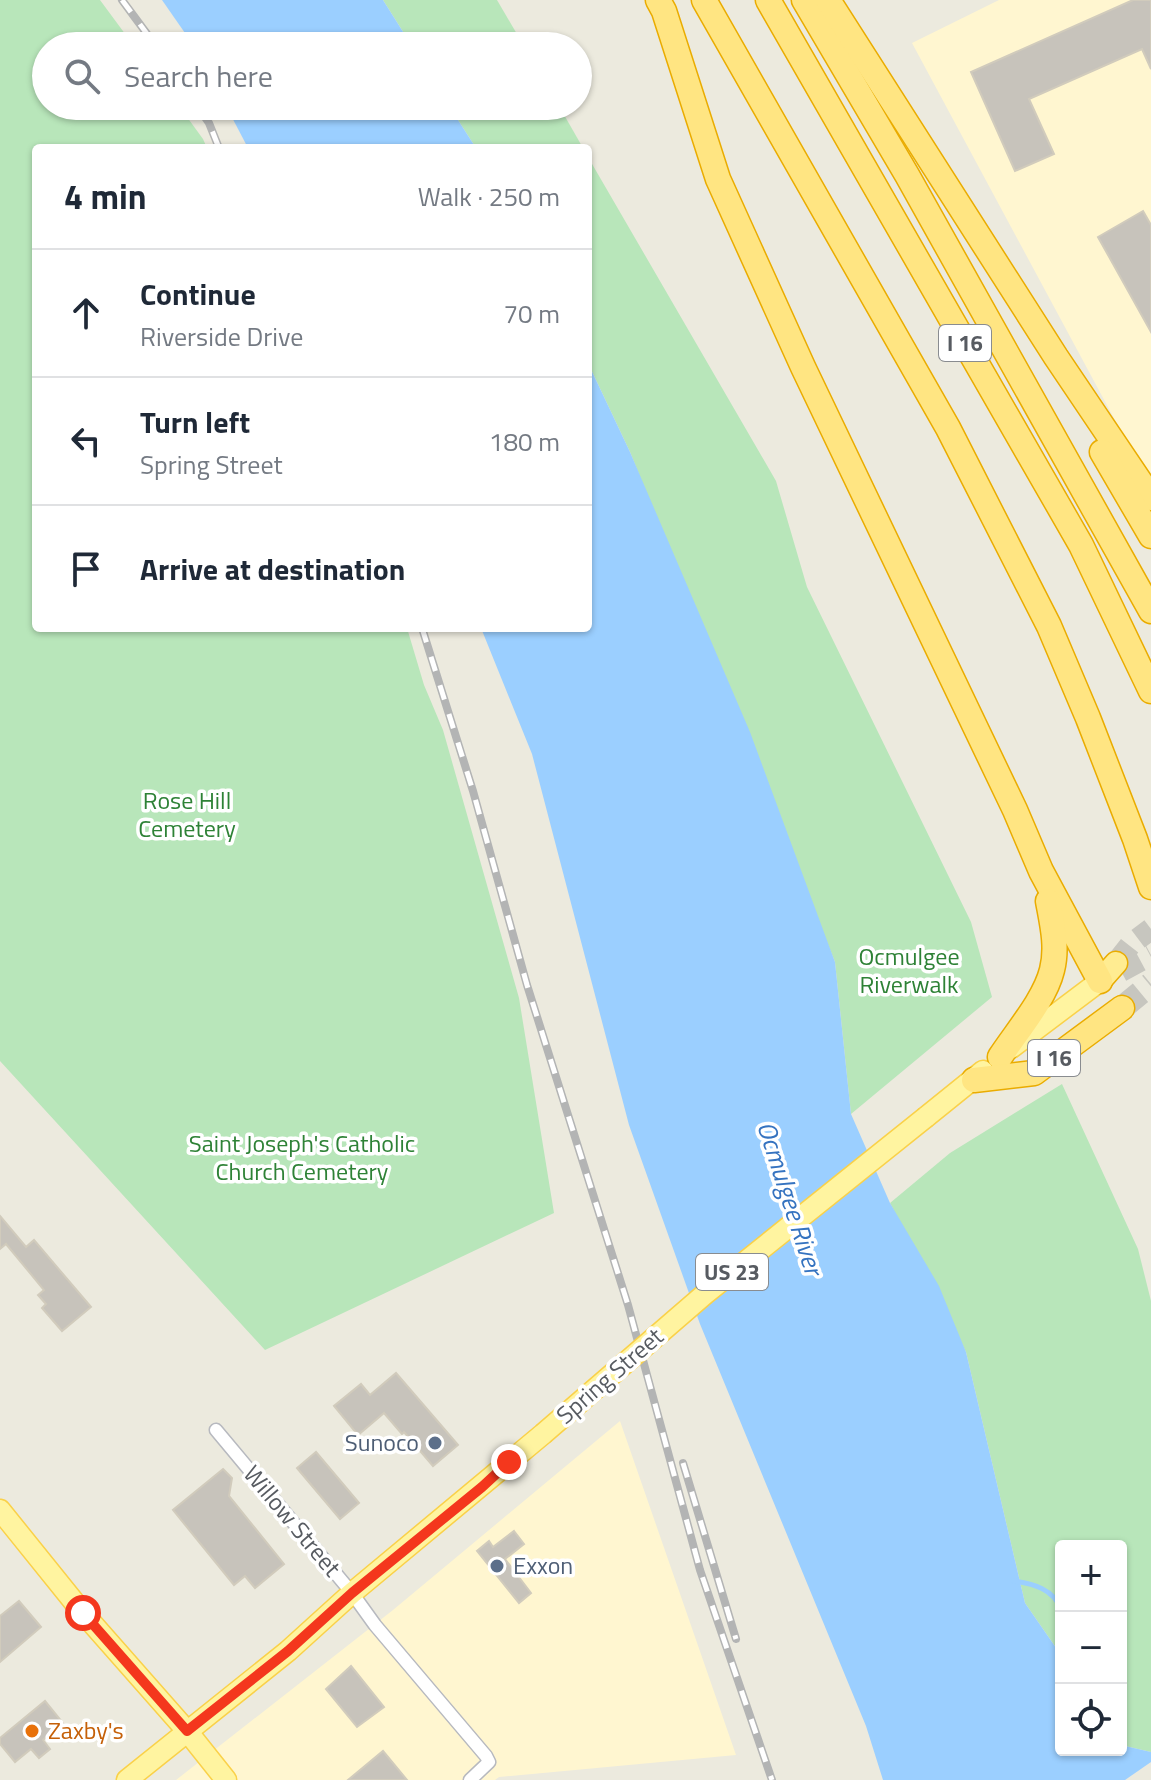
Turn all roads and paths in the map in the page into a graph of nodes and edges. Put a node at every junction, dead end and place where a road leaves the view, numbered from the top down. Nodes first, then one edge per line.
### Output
1 (704, 0) edge
2 (768, 0) edge
3 (804, 0) edge
4 (828, 0) edge
5 (661, 5) edge
6 (1056, 357) junction
7 (1151, 498) edge
8 (1151, 536) edge
9 (1151, 611) edge
10 (1151, 691) edge
11 (1041, 871) junction
12 (1151, 887) edge
13 (1112, 972) joint
14 (1122, 1008) tunnel mouth
15 (1000, 1057) junction
16 (974, 1080) junction
17 (216, 1430) dead end
18 (0, 1510) edge
19 (352, 1593) junction
20 (187, 1731) junction
21 (127, 1780) edge
22 (226, 1780) edge
23 (470, 1780) edge

1 - 12 highway, I 16
2 - 10 highway, I 16
3 - 9 highway, I 16
4 - 6 highway
5 - 11 highway
6 - 7 highway
6 - 8 highway
11 - 13 highway
11 - 15 highway
13 - 15 main road, Spring Street / US 23
14 - 16 highway, I 16
15 - 16 main road, Spring Street / US 23
16 - 19 main road, Spring Street / US 23, bridge
17 - 19 street, Willow Street
18 - 20 main road
19 - 20 main road, Spring Street / US 23
19 - 23 street, Willow Street
20 - 21 main road, Spring Street
20 - 22 main road

